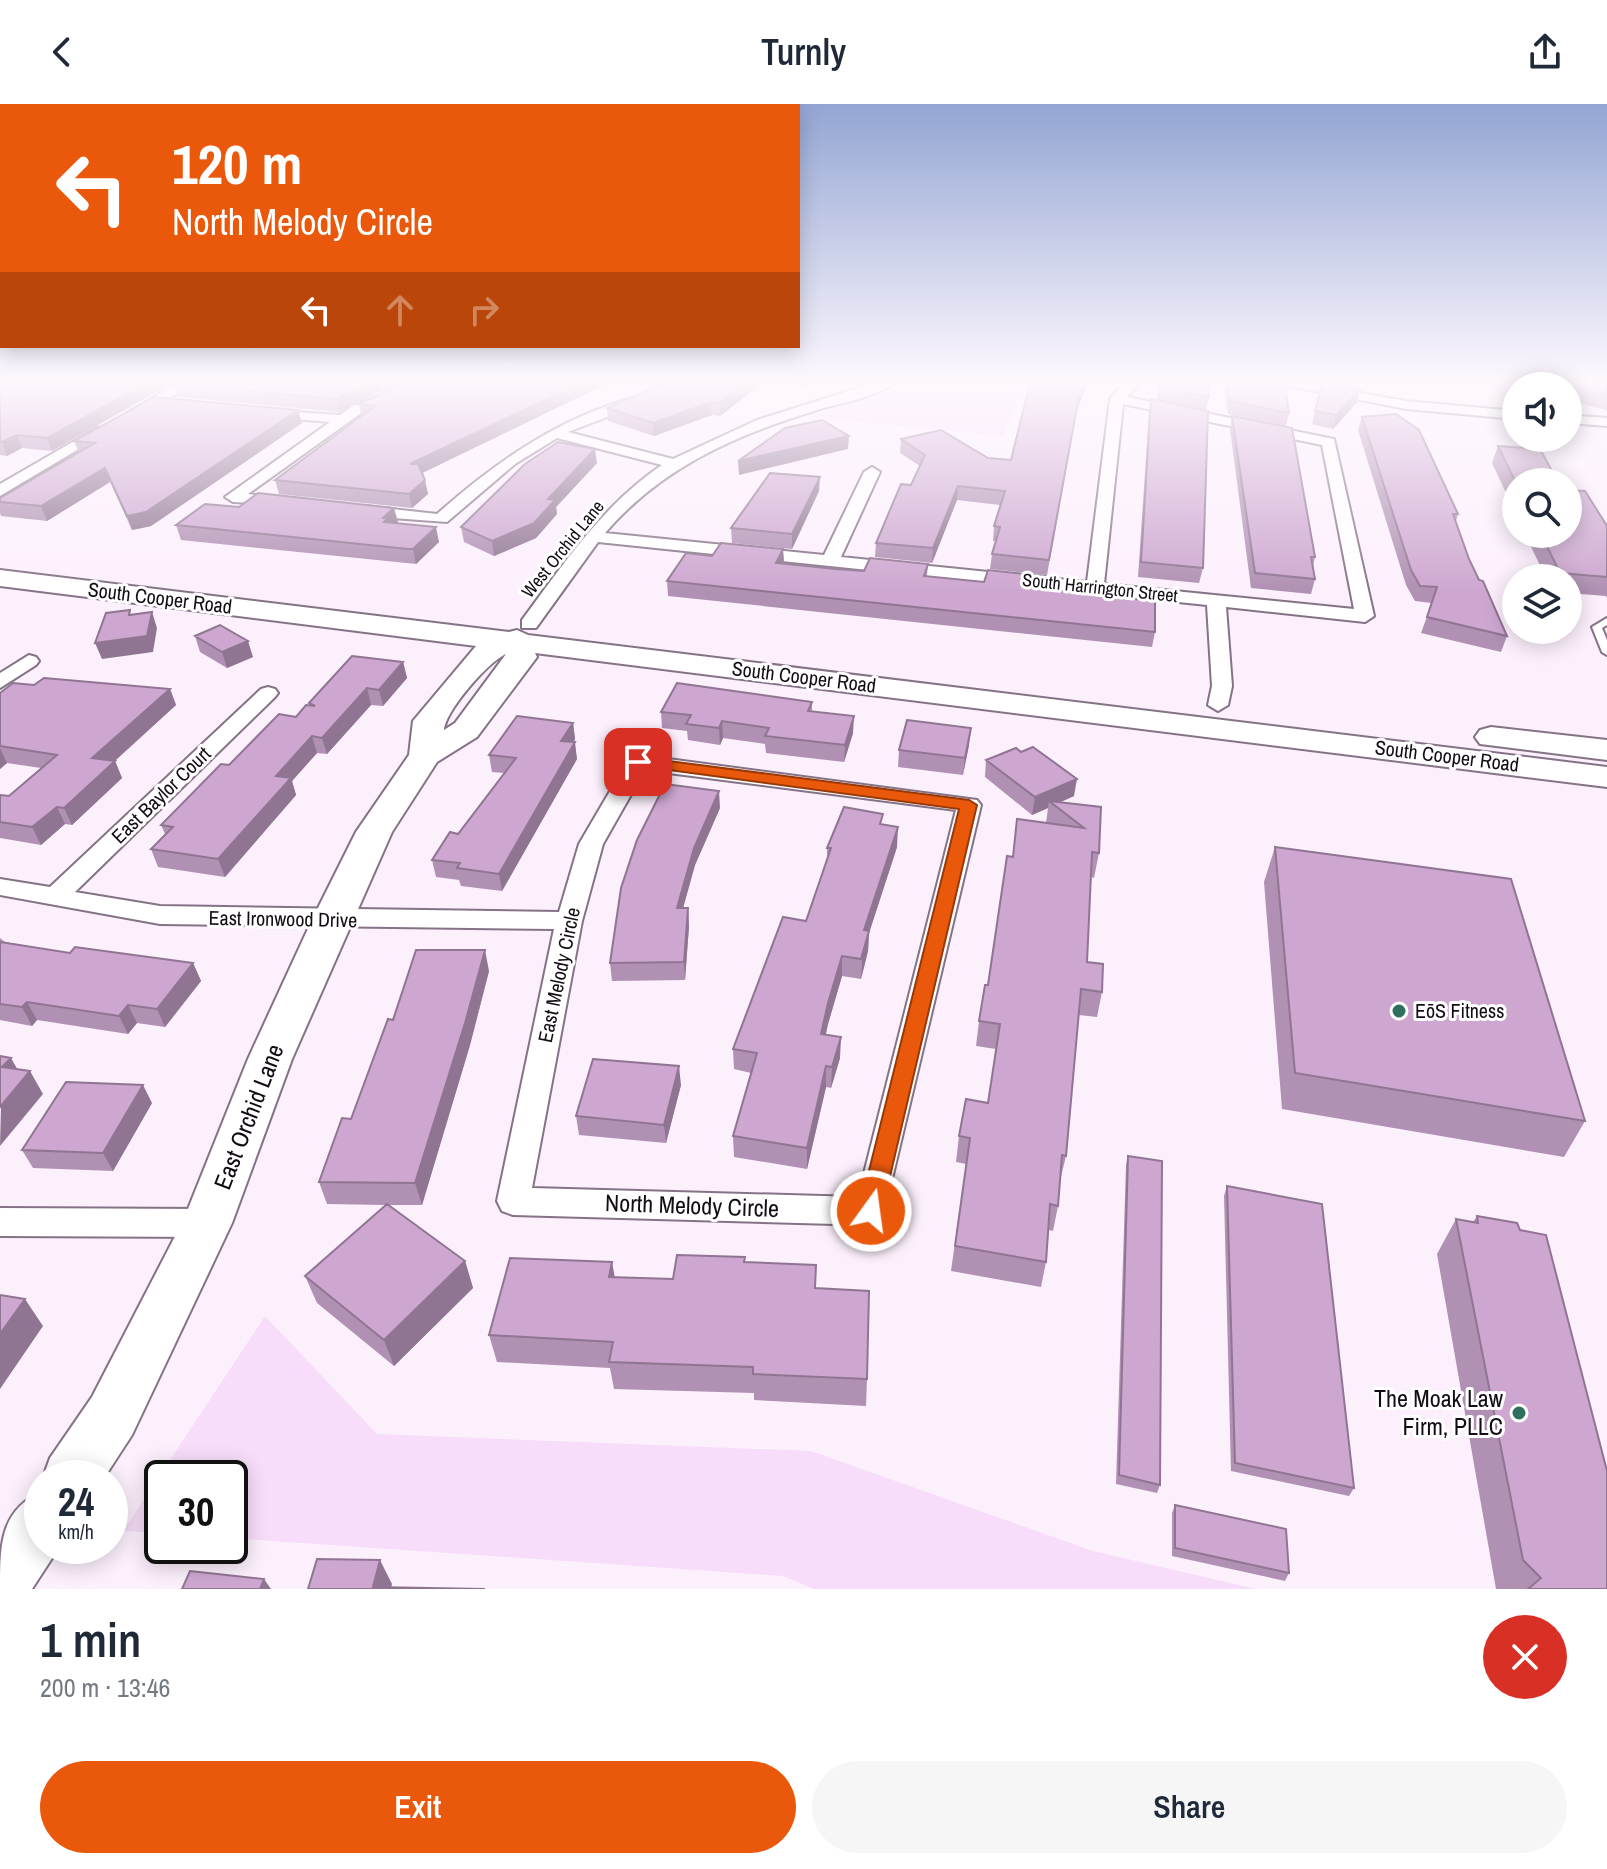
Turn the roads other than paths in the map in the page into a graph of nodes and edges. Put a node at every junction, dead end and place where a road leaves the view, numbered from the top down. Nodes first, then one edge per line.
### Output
1 (66, 452) edge
2 (295, 452) edge
3 (522, 452) edge
4 (630, 452) edge
5 (699, 452) edge
6 (1111, 452) edge
7 (1331, 452) edge
8 (676, 464) junction
9 (0, 469) edge
10 (33, 472) junction
11 (872, 472) dead end
12 (0, 491) edge
13 (293, 504) edge
14 (352, 510) edge
15 (596, 537) junction
16 (831, 559) junction
17 (0, 560) edge
18 (0, 578) edge
19 (1095, 587) junction
20 (1216, 600) junction
21 (1603, 626) edge
22 (523, 632) junction
23 (1607, 652) edge
24 (29, 661) dead end
25 (0, 682) edge
26 (268, 693) dead end
27 (1218, 717) junction
28 (1607, 750) edge
29 (1607, 777) edge
30 (0, 887) edge
31 (55, 897) junction
32 (331, 920) junction
33 (569, 921) junction
34 (513, 1201) joint
35 (871, 1211) joint
36 (0, 1222) edge
37 (207, 1223) junction
38 (82, 1460) edge
39 (24, 1548) edge
40 (0, 1583) edge

1 - 10 street
2 - 13 street
3 - 14 street
4 - 8 street
5 - 8 street, West Orchid Lane
6 - 19 street
7 - 20 street, South Harrington Street
8 - 15 street, West Orchid Lane
9 - 10 street
10 - 12 street
11 - 16 street
15 - 16 street, South Harrington Street
15 - 22 street, West Orchid Lane
16 - 19 street, South Harrington Street
17 - 22 main road, South Cooper Road
18 - 22 main road, South Cooper Road
19 - 20 street, South Harrington Street
20 - 27 street
21 - 23 lane
22 - 27 main road, South Cooper Road
22 - 32 main road, East Orchid Lane
24 - 25 street
26 - 31 street, East Baylor Court
27 - 28 main road, South Cooper Road
27 - 29 main road, South Cooper Road
30 - 31 street, East Ironwood Drive
31 - 32 street, East Ironwood Drive
32 - 33 street, East Ironwood Drive
32 - 37 main road, East Orchid Lane
33 - 34 street, East Melody Circle
33 - 35 street, East Melody Circle
34 - 35 street, North Melody Circle
36 - 37 street
37 - 38 main road, East Orchid Lane
39 - 40 main road

